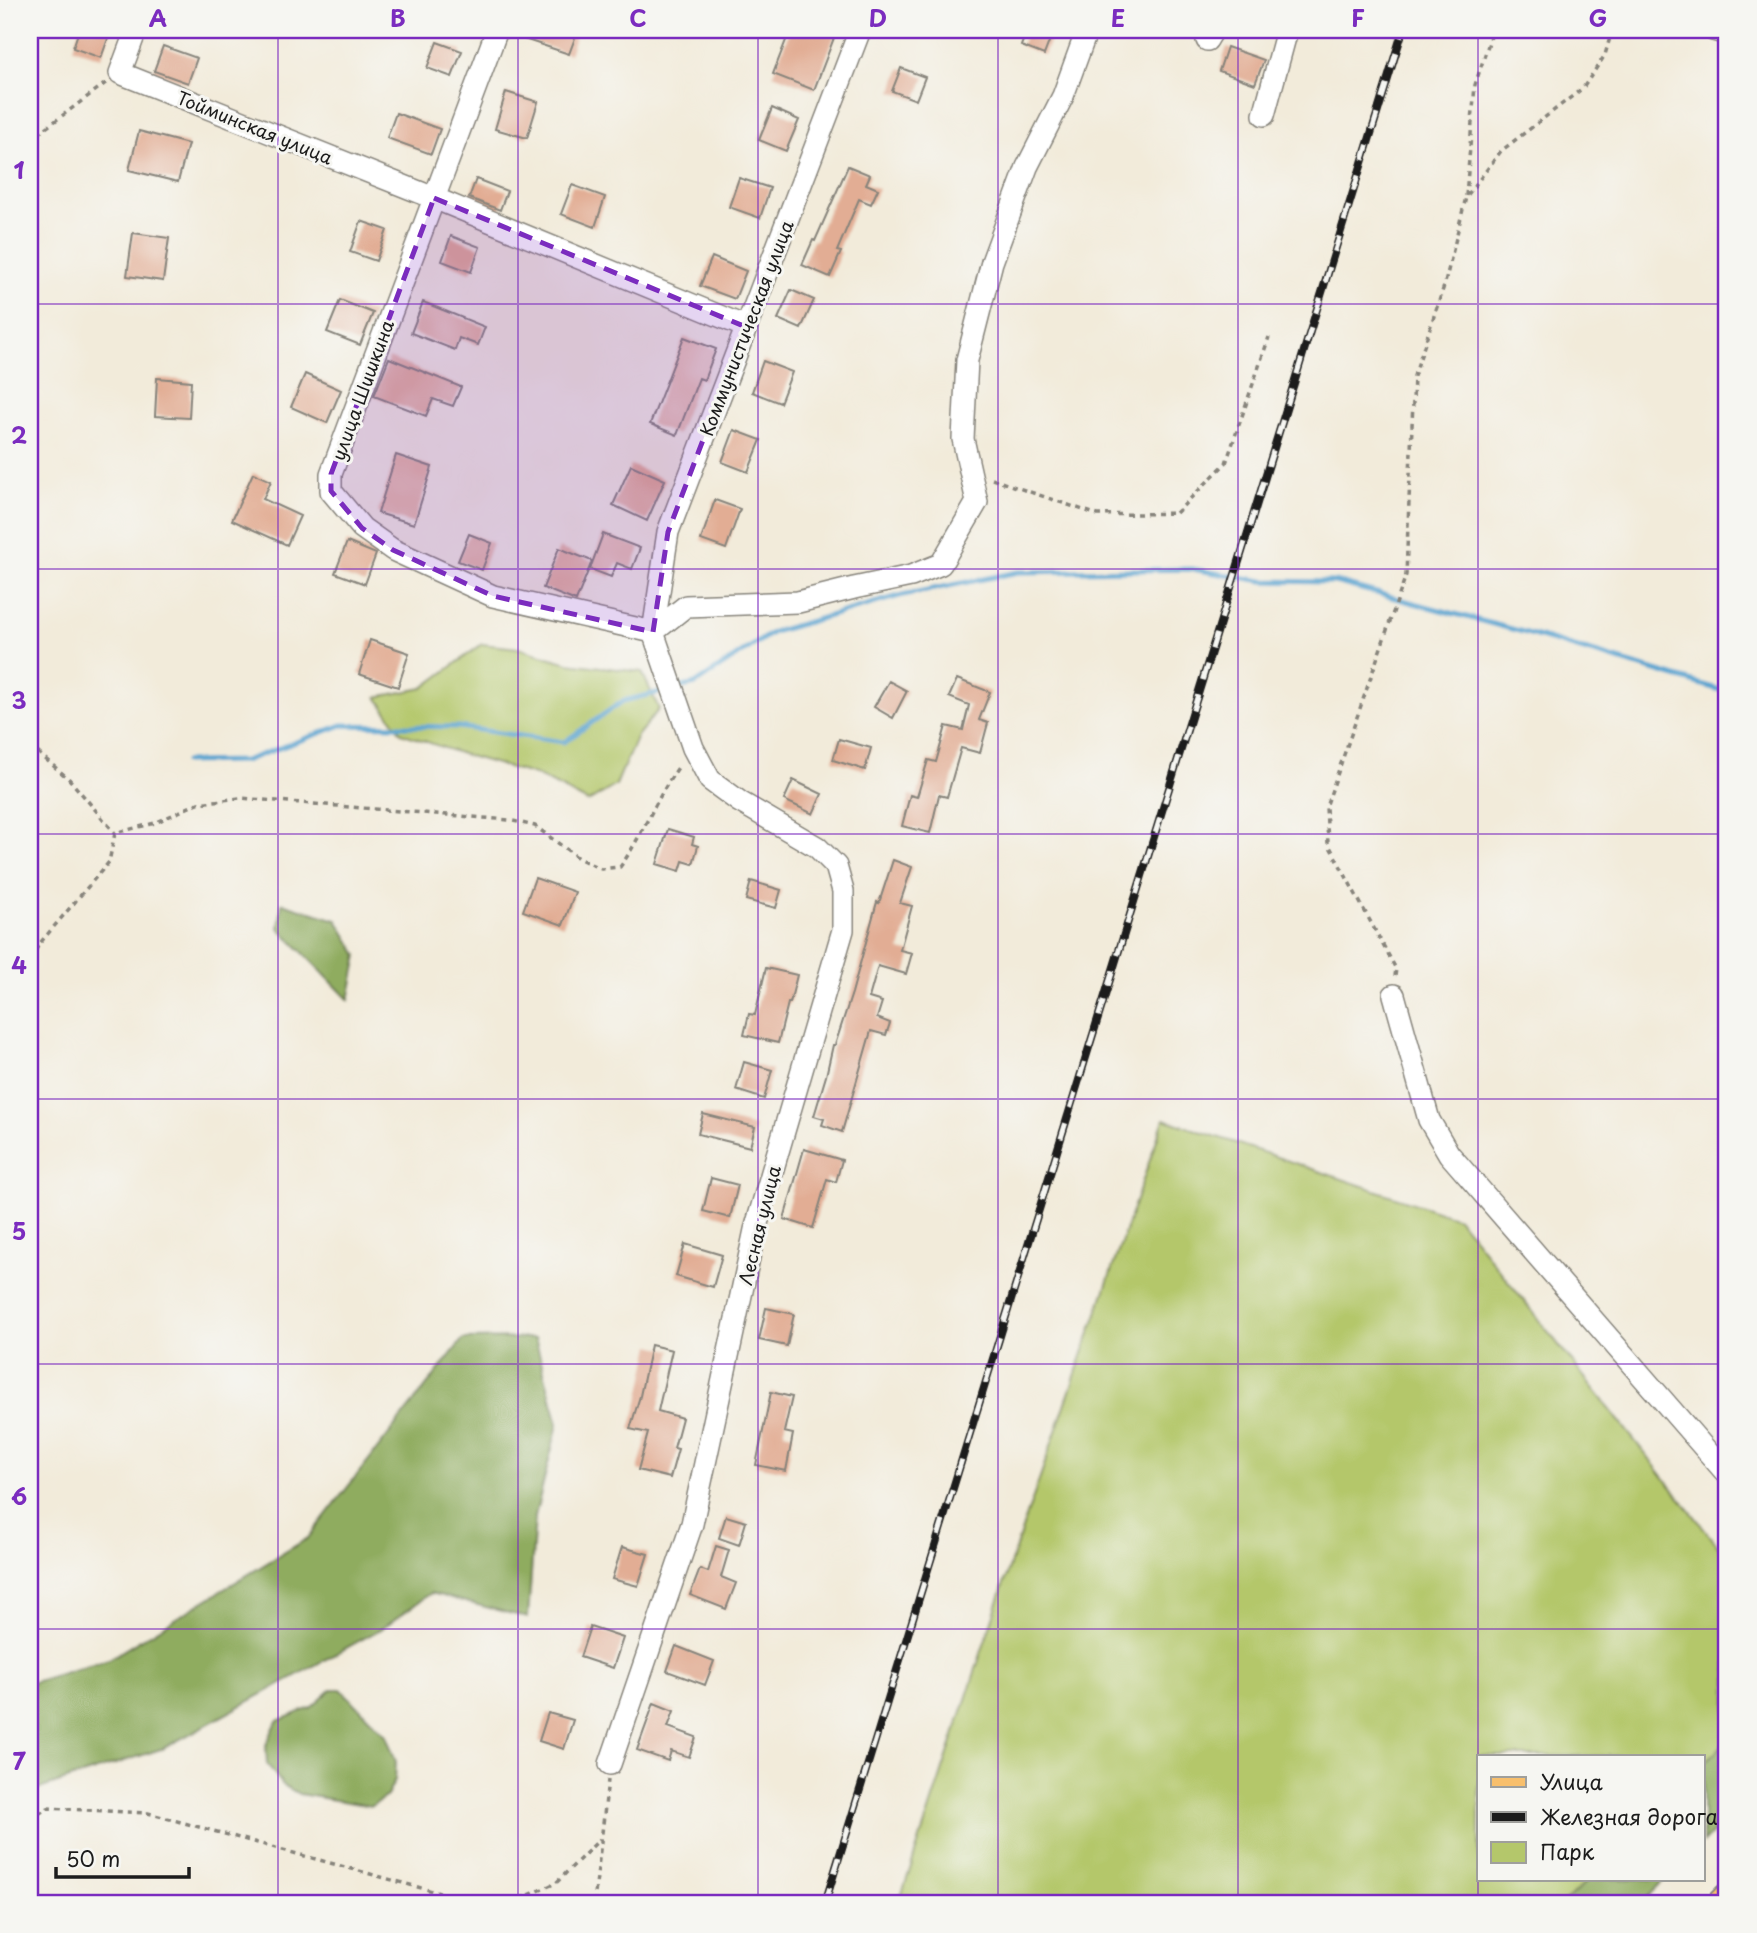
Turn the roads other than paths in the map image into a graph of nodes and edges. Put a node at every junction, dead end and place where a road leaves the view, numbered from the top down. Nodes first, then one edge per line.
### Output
1 (136, 30) edge
2 (497, 30) edge
3 (860, 30) edge
4 (1087, 30) edge
5 (1287, 30) edge
6 (1713, 30) edge
7 (1727, 34) edge
8 (1264, 115) dead end
9 (434, 198) junction
10 (746, 327) junction
11 (656, 640) junction
12 (1394, 995) road end
13 (1727, 1474) edge
14 (610, 1764) road end
15 (1727, 1897) edge
16 (1721, 1903) edge

1 - 9 street, Тойминская улица
2 - 9 street, улица Шишкина
3 - 10 street, Коммунистическая улица
4 - 11 street
5 - 8 street
6 - 7 street
9 - 10 street, Тойминская улица
9 - 11 street, улица Шишкина
10 - 11 street, Коммунистическая улица
11 - 14 street, Лесная улица
12 - 13 street
15 - 16 main road

